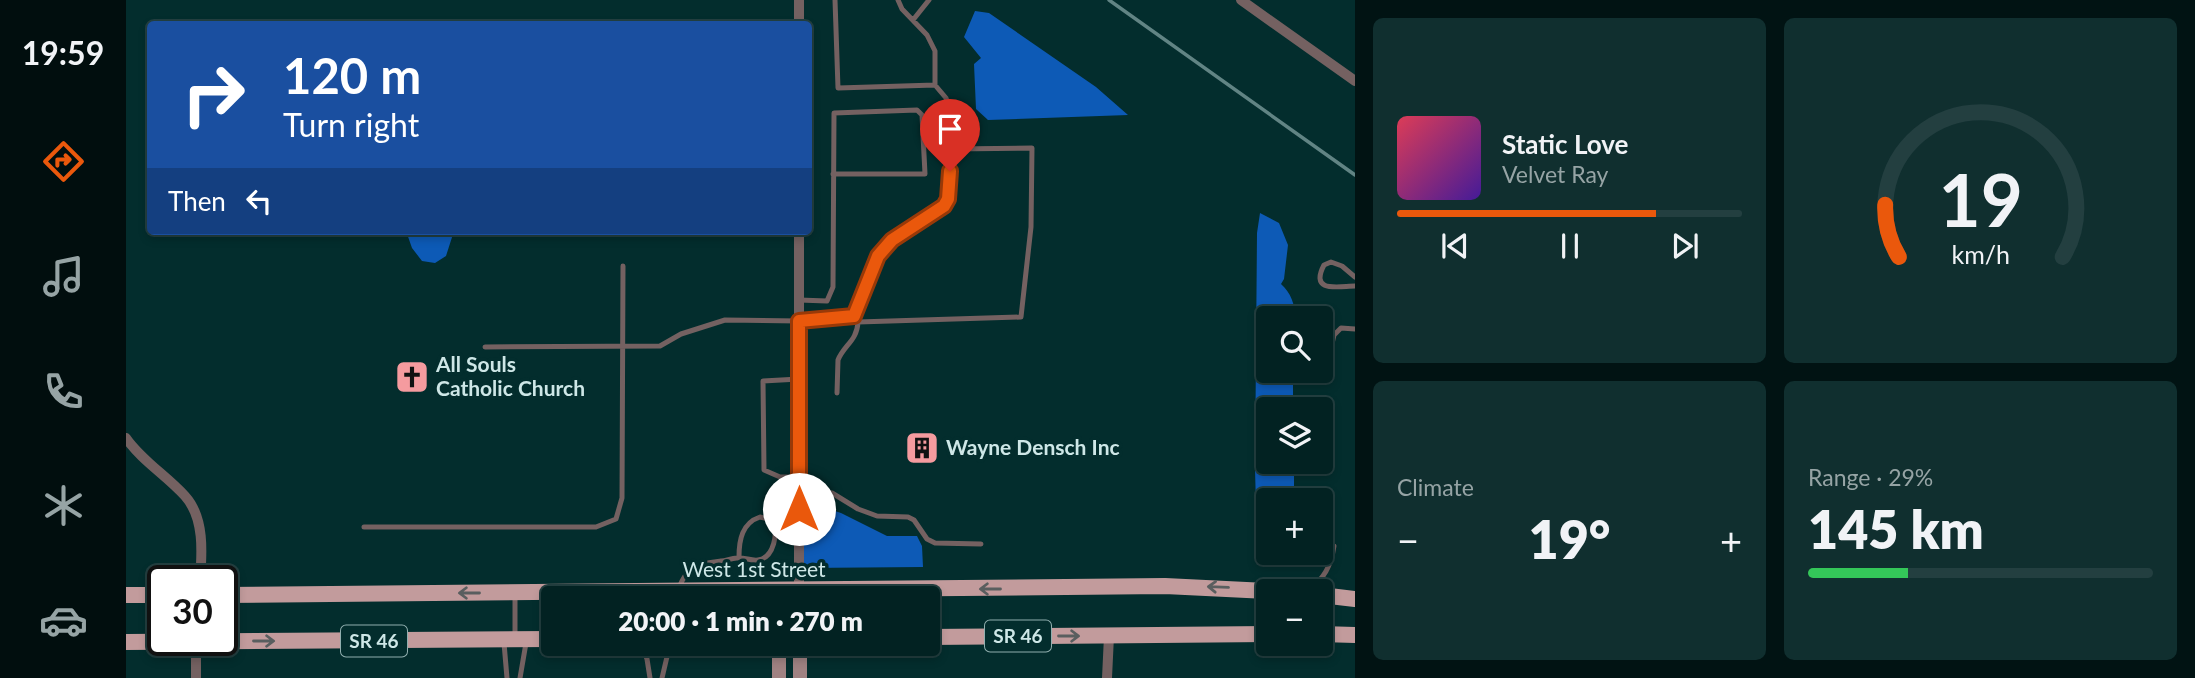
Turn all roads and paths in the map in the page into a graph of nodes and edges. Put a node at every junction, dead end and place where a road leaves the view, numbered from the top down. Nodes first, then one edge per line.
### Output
1 (799, 0) edge
2 (835, 0) edge
3 (898, 0) edge
4 (929, 0) edge
5 (1241, 0) edge
6 (913, 20) junction
7 (799, 21) edge
8 (1355, 81) edge
9 (935, 85) junction
10 (951, 149) junction
11 (833, 174) junction
12 (799, 235) edge
13 (623, 266) dead end
14 (1355, 277) edge
15 (1355, 286) edge
16 (799, 300) junction
17 (856, 319) junction
18 (799, 321) junction
19 (1355, 329) edge
20 (1333, 340) edge
21 (485, 347) dead end
22 (622, 347) junction
23 (799, 379) junction
24 (837, 393) dead end
25 (126, 438) edge
26 (799, 477) junction
27 (799, 489) junction
28 (364, 527) dead end
29 (776, 529) junction
30 (799, 529) junction
31 (981, 544) dead end
32 (1334, 546) dead end
33 (739, 557) junction
34 (201, 565) edge
35 (1323, 579) edge
36 (680, 586) edge
37 (798, 586) edge
38 (1256, 591) edge
39 (515, 592) junction
40 (541, 592) edge
41 (940, 592) edge
42 (126, 595) edge
43 (147, 595) edge
44 (238, 595) edge
45 (1333, 596) edge
46 (1355, 599) edge
47 (1256, 634) edge
48 (1333, 634) edge
49 (1109, 635) junction
50 (1355, 635) edge
51 (940, 637) edge
52 (541, 639) edge
53 (515, 640) junction
54 (238, 641) edge
55 (126, 642) edge
56 (147, 642) edge
57 (196, 656) edge
58 (646, 656) edge
59 (667, 656) edge
60 (779, 656) edge
61 (800, 656) edge
62 (196, 678) edge
63 (507, 678) edge
64 (520, 678) edge
65 (649, 678) edge
66 (662, 678) edge
67 (779, 678) edge
68 (800, 678) edge
69 (1107, 678) edge

1 - 7 street
2 - 9 lane
3 - 6 lane
4 - 6 lane
5 - 8 street
6 - 9 lane
9 - 10 lane
10 - 17 lane
10 - 17 lane
11 - 11 lane
11 - 16 lane
12 - 16 street
13 - 22 lane
14 - 15 lane
16 - 18 street
17 - 18 lane
17 - 24 lane
18 - 22 lane
18 - 23 street
19 - 20 lane
21 - 22 lane
22 - 28 lane
23 - 26 street
23 - 26 lane
25 - 34 street
26 - 27 street
27 - 30 street
27 - 31 lane
29 - 30 lane
29 - 33 lane
29 - 33 lane
30 - 37 street
32 - 35 lane
33 - 36 lane
38 -> 41 main road, West 1st Street
39 - 40 main road, West 1st Street
39 -> 44 main road, West 1st Street
39 - 53 lane
42 - 43 main road
45 - 46 main road
47 - 49 main road, SR 46
48 - 50 main road
51 -> 49 main road, SR 46
49 - 69 street
52 - 53 main road, SR 46
54 -> 53 main road, SR 46
53 - 63 lane
53 - 64 lane
55 - 56 main road, SR 46
57 - 62 street
58 - 65 lane
59 - 66 lane
60 - 67 main road
61 - 68 main road

